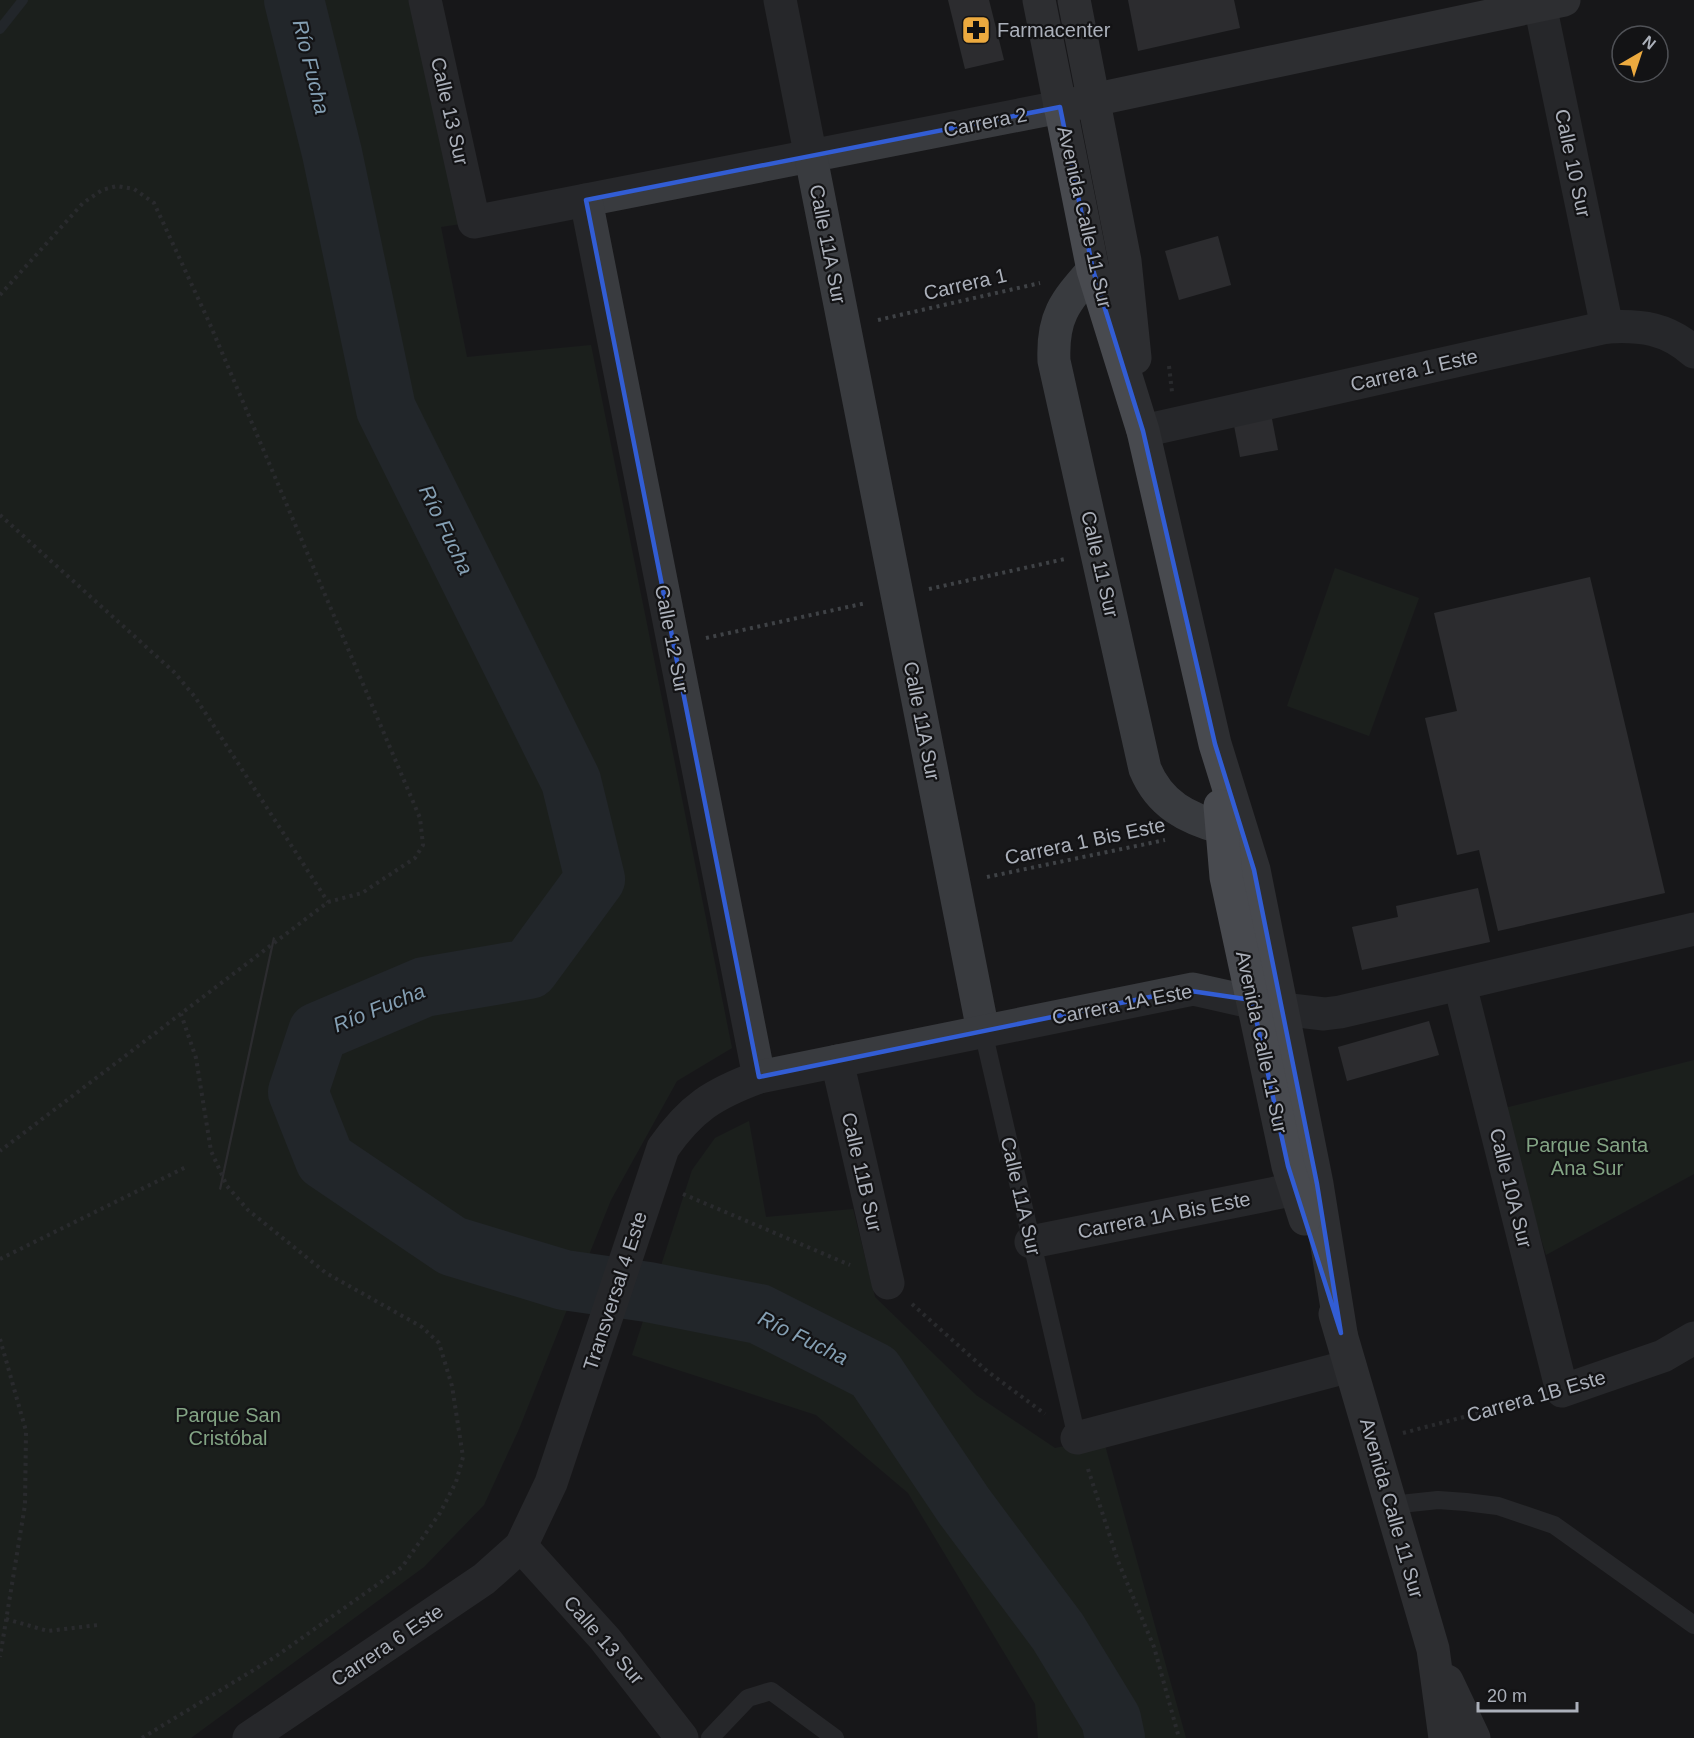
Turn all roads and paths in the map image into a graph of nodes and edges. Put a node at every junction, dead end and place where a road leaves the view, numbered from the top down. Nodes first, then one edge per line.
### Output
1 (425, 0) edge
2 (780, 0) edge
3 (1039, 0) edge
4 (1074, 0) edge
5 (1547, 2) edge
6 (1094, 100) junction
7 (1060, 107) junction
8 (810, 156) junction
9 (586, 200) junction
10 (474, 222) joint
11 (1093, 270) junction
12 (1042, 282) dead end
13 (0, 295) edge
14 (1607, 327) junction
15 (844, 328) junction
16 (1688, 347) edge
17 (1143, 431) junction
18 (0, 515) edge
19 (1215, 744) junction
20 (1222, 828) junction
21 (1171, 839) dead end
22 (954, 883) junction
23 (328, 902) junction
24 (1694, 929) edge
25 (1460, 985) junction
26 (1267, 1004) junction
27 (181, 1014) junction
28 (983, 1031) junction
29 (837, 1061) junction
30 (759, 1077) junction
31 (0, 1151) edge
32 (188, 1166) dead end
33 (651, 1182) junction
34 (1296, 1189) junction
35 (1031, 1242) junction
36 (0, 1259) edge
37 (888, 1283) junction
38 (1341, 1333) junction
39 (1694, 1338) edge
40 (0, 1340) edge
41 (1350, 1366) junction
42 (1562, 1391) junction
43 (1077, 1438) junction
44 (1372, 1441) junction
45 (1391, 1505) junction
46 (520, 1546) junction
47 (6, 1619) junction
48 (98, 1625) dead end
49 (1694, 1625) edge
50 (1433, 1649) junction
51 (0, 1658) edge
52 (142, 1738) edge
53 (249, 1738) edge
54 (682, 1738) edge
55 (710, 1738) edge
56 (835, 1738) edge
57 (1179, 1738) edge
58 (1445, 1738) edge
59 (1474, 1738) edge

1 - 10 street, Calle 13 Sur
2 - 8 street, Calle 11A Sur
3 - 7 main road, Avenida Calle 11 Sur
4 - 6 main road, Avenida Calle 11 Sur
5 - 6 main road, Carrera 2
5 - 14 street, Calle 10 Sur
6 - 7 main road, Carrera 2
6 - 17 main road, Avenida Calle 11 Sur
7 - 8 street, Carrera 2
7 - 11 main road, Avenida Calle 11 Sur
8 - 9 street, Carrera 2
8 - 15 street, Calle 11A Sur
9 - 10 street, Carrera 2
9 - 30 street, Calle 12 Sur
11 - 17 main road, Avenida Calle 11 Sur
11 - 20 street, Calle 11 Sur
12 - 15 path, Carrera 1
13 - 23 path
14 - 16 street, Carrera 1 Este
14 - 17 street, Carrera 1 Este
15 - 22 street, Calle 11A Sur
17 - 19 main road, Avenida Calle 11 Sur
18 - 23 path
19 - 20 main road, Avenida Calle 11 Sur
19 - 26 main road, Avenida Calle 11 Sur
20 - 26 main road, Avenida Calle 11 Sur
21 - 22 path, Carrera 1 Bis Este
22 - 28 street, Calle 11A Sur
23 - 27 path
24 - 25 street, Carrera 1A Este
25 - 26 street, Carrera 1A Este
25 - 42 street, Calle 10A Sur
26 - 28 street, Carrera 1A Este
26 - 34 main road, Avenida Calle 11 Sur
26 - 38 main road, Avenida Calle 11 Sur
27 - 31 path
27 - 52 path
28 - 29 street, Carrera 1A Este
28 - 35 lane, Calle 11A Sur
29 - 30 street, Carrera 1A Este
29 - 37 street, Calle 11B Sur
30 - 33 street, Transversal 4 Este
32 - 36 path
33 - 37 path
33 - 46 street, Transversal 4 Este
34 - 35 street, Carrera 1A Bis Este
34 - 38 main road, Avenida Calle 11 Sur
35 - 43 lane, Calle 11A Sur
37 - 43 path
38 - 41 main road, Avenida Calle 11 Sur
39 - 42 street, Carrera 1B Este
40 - 47 path
41 - 43 street
41 - 44 main road, Avenida Calle 11 Sur
42 - 44 path, Carrera 1B Este
43 - 57 path
44 - 45 main road, Avenida Calle 11 Sur
45 - 49 lane
45 - 50 main road, Avenida Calle 11 Sur
46 - 53 street, Carrera 6 Este
46 - 54 street, Calle 13 Sur
47 - 48 path
47 - 51 path
50 - 58 main road, Avenida Calle 11 Sur
50 - 59 main road, Avenida Calle 11 Sur
55 - 56 lane

